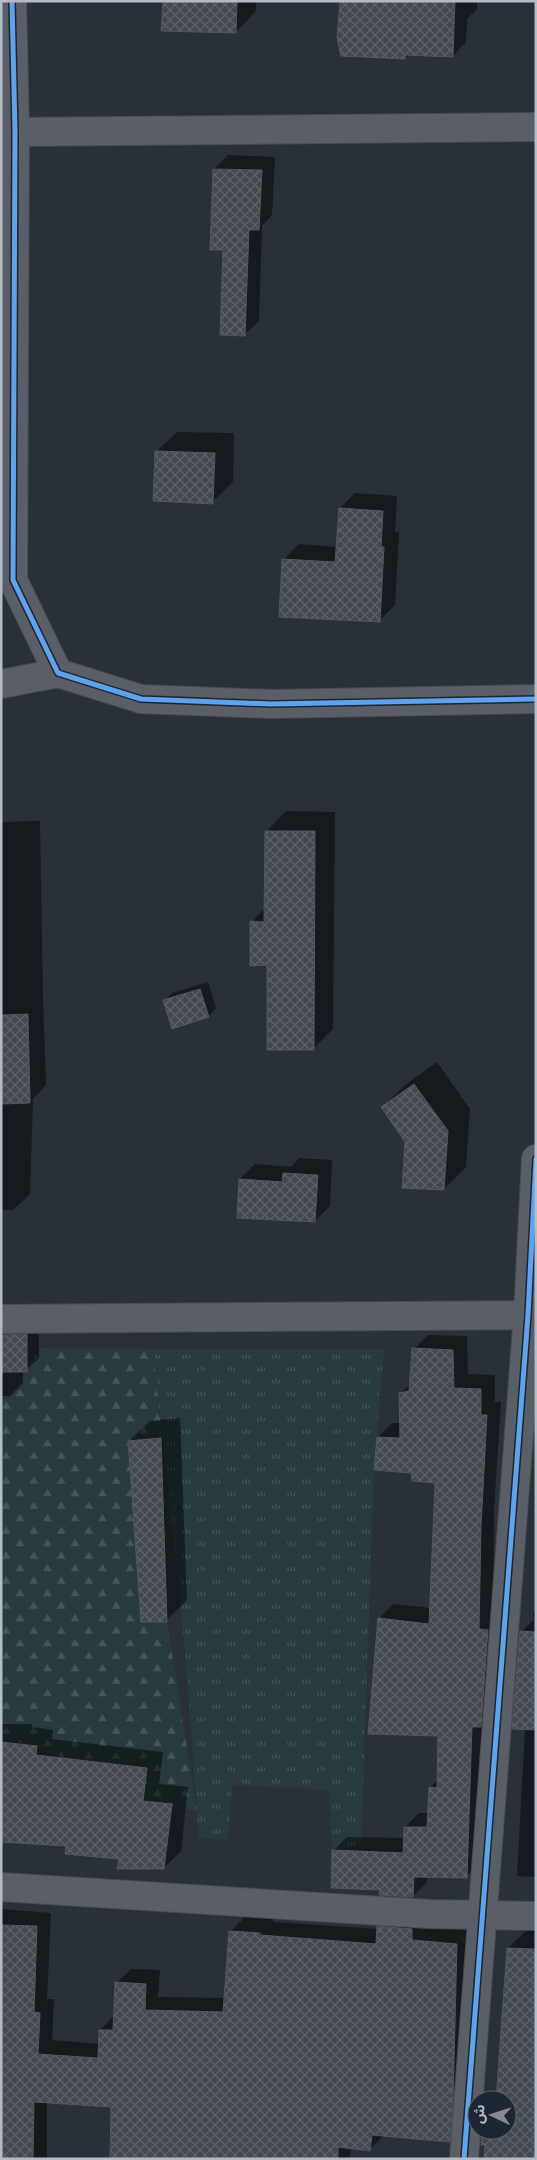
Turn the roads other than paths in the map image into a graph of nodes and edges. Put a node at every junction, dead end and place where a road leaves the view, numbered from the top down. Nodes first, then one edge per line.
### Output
1 (12, 1) edge
2 (536, 127) edge
3 (15, 132) junction
4 (58, 674) junction
5 (1, 684) edge
6 (536, 699) edge
7 (536, 1159) edge
8 (532, 1315) edge
9 (1, 1319) edge
10 (1, 1887) edge
11 (484, 1914) junction
12 (536, 1916) edge
13 (464, 2159) edge

1 - 3 street
2 - 3 street
3 - 4 street
4 - 5 street
4 - 6 street
7 - 8 street
8 - 9 street
8 - 11 street
10 - 11 street
11 - 12 street
11 - 13 street

